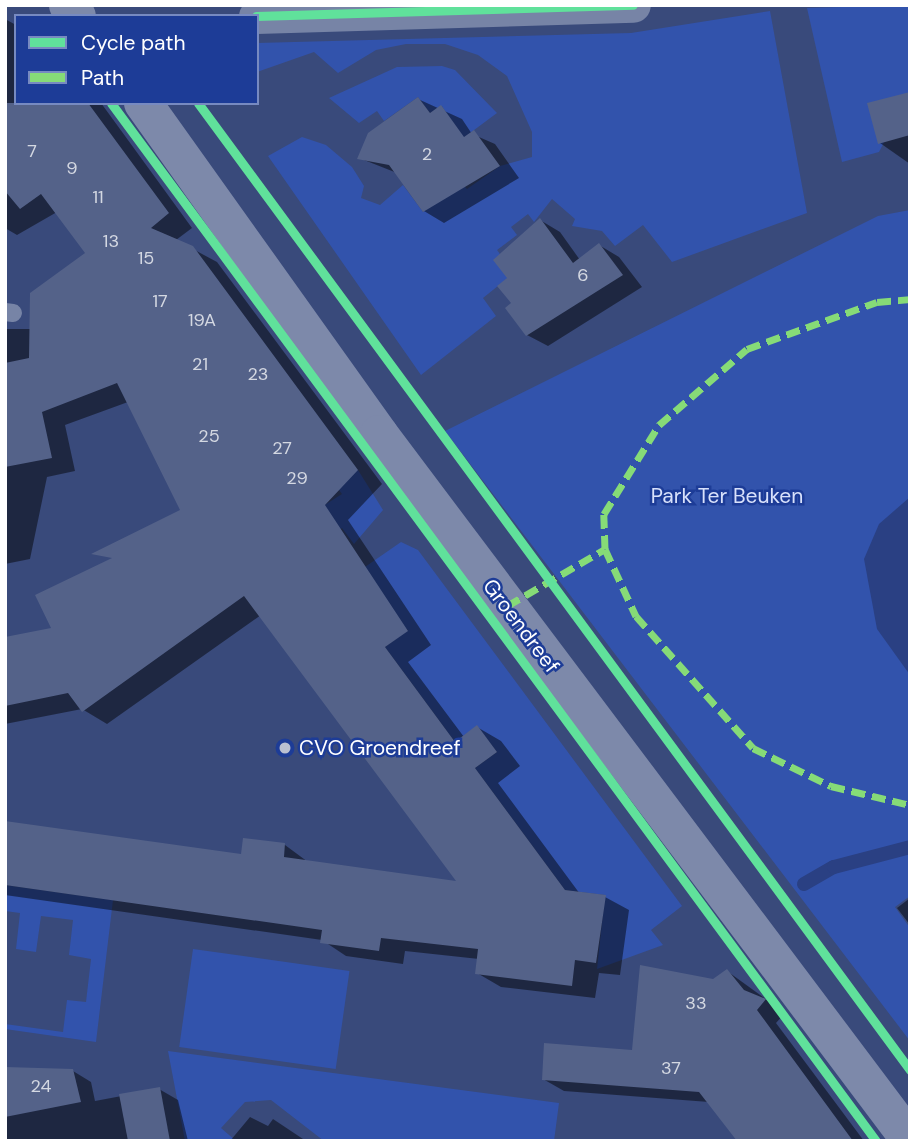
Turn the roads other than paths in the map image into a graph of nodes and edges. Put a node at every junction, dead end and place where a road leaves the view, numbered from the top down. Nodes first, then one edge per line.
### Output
1 (633, 5) edge
2 (259, 16) edge
3 (144, 105) edge
4 (910, 1140) edge

1 - 2 street
3 - 4 street, Groendreef

